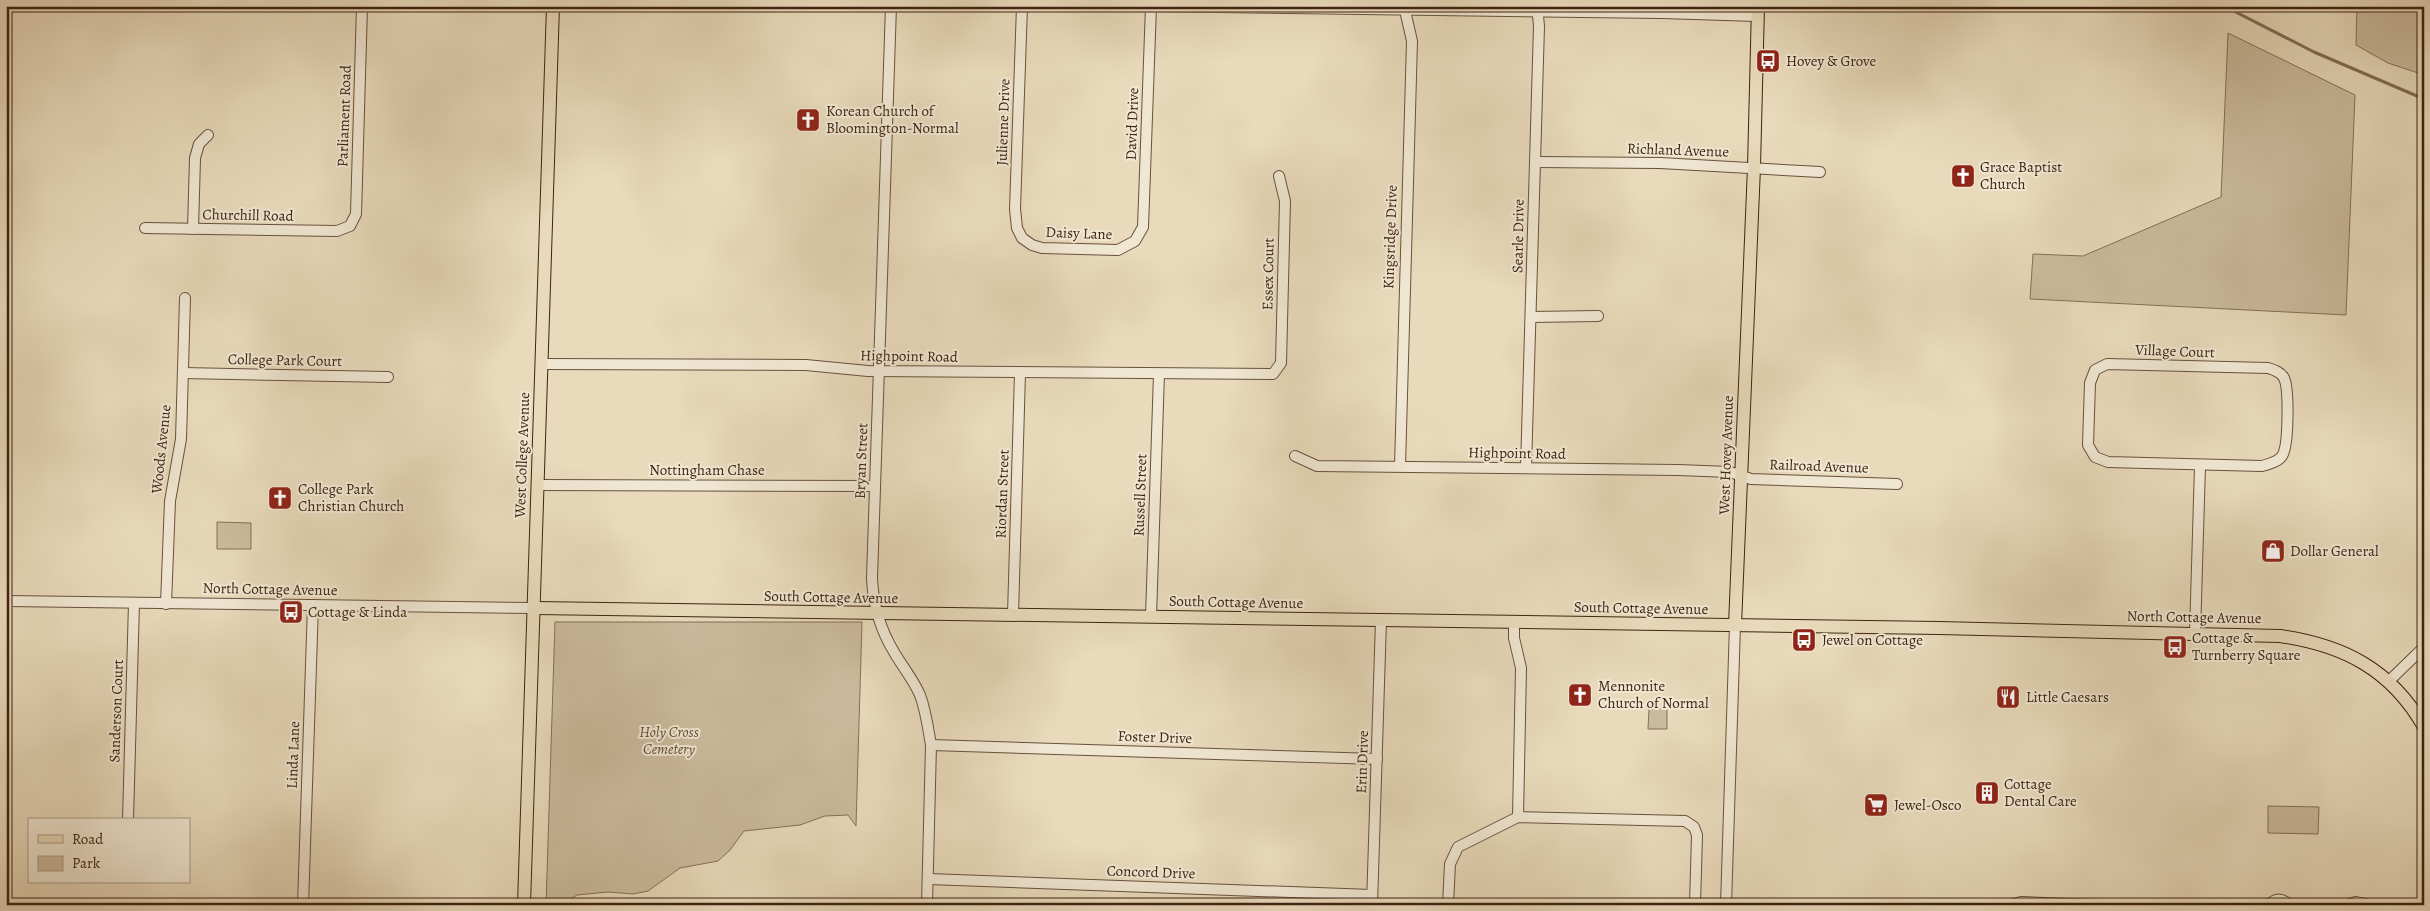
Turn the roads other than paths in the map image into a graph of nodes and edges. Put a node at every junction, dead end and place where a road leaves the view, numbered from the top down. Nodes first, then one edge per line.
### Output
1 (362, 6) edge
2 (553, 6) edge
3 (891, 6) edge
4 (1022, 6) edge
5 (1142, 6) edge
6 (1151, 6) edge
7 (1233, 7) edge
8 (1404, 8) edge
9 (1537, 9) edge
10 (1758, 11) edge
11 (208, 136) dead end
12 (1535, 162) junction
13 (1754, 167) junction
14 (1820, 172) dead end
15 (1279, 176) dead end
16 (350, 226) joint
17 (145, 228) dead end
18 (193, 229) junction
19 (1022, 238) joint
20 (1135, 241) joint
21 (185, 298) dead end
22 (1598, 316) dead end
23 (1531, 317) junction
24 (542, 364) junction
25 (879, 372) junction
26 (1275, 372) joint
27 (183, 373) junction
28 (1020, 373) junction
29 (1159, 374) junction
30 (388, 377) dead end
31 (1295, 456) dead end
32 (1400, 466) junction
33 (2200, 466) junction
34 (1526, 468) junction
35 (1742, 476) junction
36 (1897, 484) dead end
37 (538, 485) junction
38 (875, 486) junction
39 (6, 601) edge
40 (134, 603) junction
41 (166, 604) junction
42 (313, 605) junction
43 (534, 608) junction
44 (878, 614) junction
45 (1013, 615) junction
46 (1151, 617) junction
47 (1381, 620) junction
48 (1514, 622) junction
49 (1735, 625) junction
50 (1939, 628) joint
51 (2195, 634) junction
52 (2424, 648) edge
53 (2388, 682) junction
54 (2424, 727) edge
55 (931, 745) junction
56 (1377, 759) junction
57 (1518, 817) junction
58 (128, 818) edge
59 (928, 879) junction
60 (1372, 900) edge
61 (303, 905) edge
62 (524, 905) edge
63 (927, 905) edge
64 (1448, 905) edge
65 (1695, 905) edge
66 (1726, 905) edge
67 (2012, 905) edge
68 (2095, 905) edge
69 (2270, 905) edge
70 (2290, 905) edge
71 (2347, 905) edge
72 (2370, 905) edge

1 - 16 street, Parliament Road
2 - 24 main road, West College Avenue
3 - 25 street, Bryan Street
4 - 19 street, Julienne Drive
5 - 6 street
6 - 7 street
6 - 20 street, David Drive
7 - 8 street
8 - 9 street
8 - 32 street, Kingsridge Drive
9 - 10 street
9 - 12 street, Searle Drive
10 - 13 main road, West Hovey Avenue
11 - 18 street
12 - 13 street, Richland Avenue
12 - 23 street, Searle Drive
13 - 14 street, Richland Avenue
13 - 35 main road, West Hovey Avenue
15 - 26 street, Essex Court
16 - 18 street, Churchill Road
17 - 18 street, Churchill Road
19 - 20 street, Daisy Lane
21 - 27 street, Woods Avenue
22 - 23 street
23 - 34 street, Searle Drive
24 - 25 street, Highpoint Road
24 - 37 main road, West College Avenue
25 - 28 street, Highpoint Road
25 - 38 street, Bryan Street
26 - 29 street, Highpoint Road
27 - 30 street, College Park Court
27 - 41 street, Woods Avenue
28 - 29 street, Highpoint Road
28 - 45 street, Riordan Street
29 - 46 street, Russell Street
31 - 32 street, Highpoint Road
32 - 34 street, Highpoint Road
33 - 33 street, Village Court
33 - 51 street
34 - 35 street, Highpoint Road
35 - 36 street, Railroad Avenue
35 - 49 main road, West Hovey Avenue
37 - 38 street, Nottingham Chase
37 - 43 main road, West College Avenue
38 - 44 street, Bryan Street
39 - 40 street, North Cottage Avenue
40 - 41 street, North Cottage Avenue
40 - 58 street, Sanderson Court
41 - 42 street, North Cottage Avenue
42 - 43 street, North Cottage Avenue
42 - 61 street, Linda Lane
43 - 44 main road, South Cottage Avenue
43 - 62 main road, West College Avenue
44 - 45 main road, South Cottage Avenue
44 - 55 street, Bryan Street
45 - 46 main road, South Cottage Avenue
46 - 47 main road, South Cottage Avenue
47 - 48 main road, South Cottage Avenue
47 - 56 street, Erin Drive
48 - 49 main road, South Cottage Avenue
48 - 57 street
49 - 50 main road, South Cottage Avenue
49 - 66 street, West Hovey Avenue
50 - 51 main road, North Cottage Avenue
51 - 53 main road, North Cottage Avenue
52 - 53 street
53 - 54 main road, North Cottage Avenue
55 - 56 street, Foster Drive
55 - 59 street, Bryan Street
56 - 60 street, Erin Drive
57 - 64 street
57 - 65 street
59 - 60 street, Concord Drive
59 - 63 street, Bryan Street
67 - 68 street
69 - 70 street
71 - 72 street

